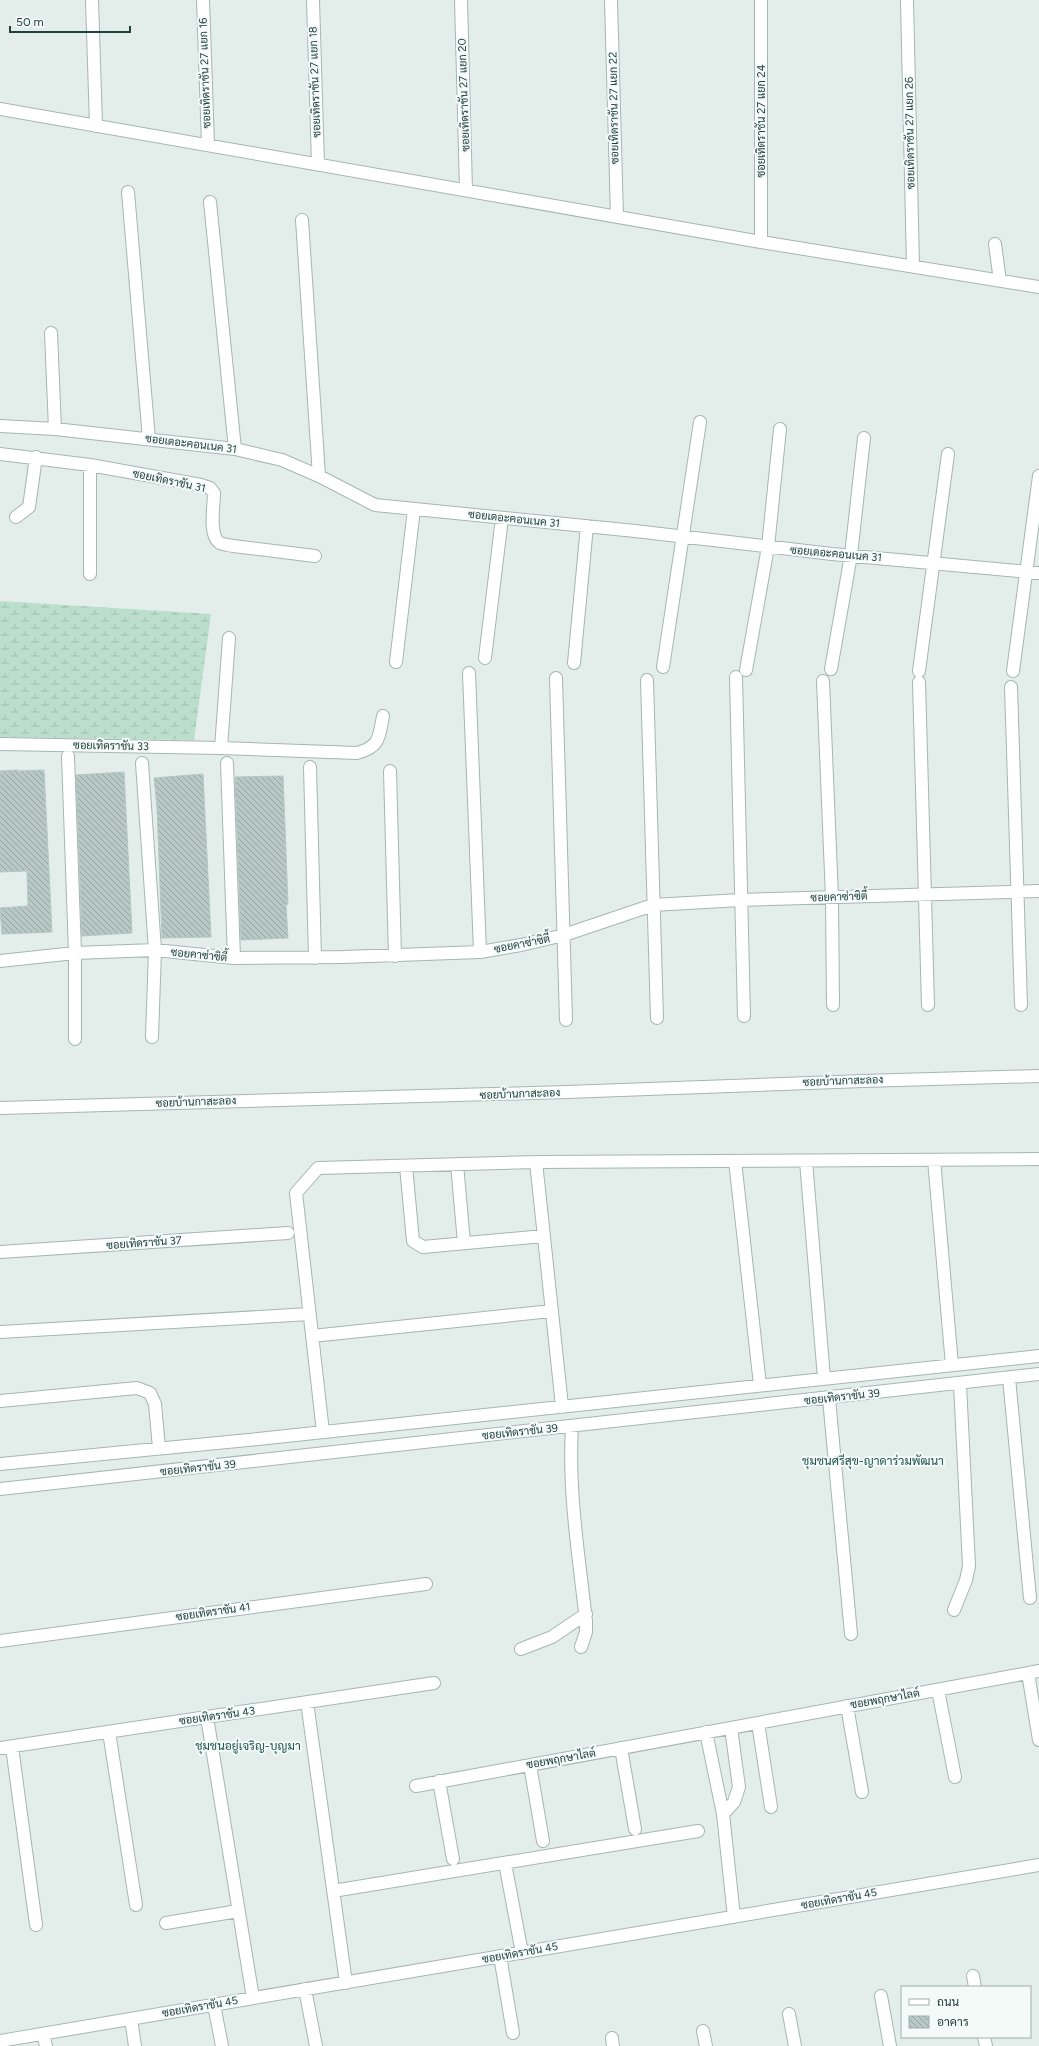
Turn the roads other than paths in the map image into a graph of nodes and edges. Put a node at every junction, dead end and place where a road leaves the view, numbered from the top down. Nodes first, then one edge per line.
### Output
1 (92, 0) edge
2 (203, 0) edge
3 (313, 0) edge
4 (461, 0) edge
5 (611, 0) edge
6 (761, 0) edge
7 (907, 0) edge
8 (0, 109) edge
9 (96, 126) junction
10 (208, 145) junction
11 (318, 164) junction
12 (466, 190) junction
13 (128, 192) dead end
14 (210, 202) dead end
15 (617, 217) junction
16 (302, 220) dead end
17 (761, 242) junction
18 (995, 244) dead end
19 (913, 266) junction
20 (1000, 280) junction
21 (1039, 287) edge
22 (51, 333) dead end
23 (700, 422) dead end
24 (0, 426) edge
25 (55, 429) junction
26 (780, 429) dead end
27 (864, 438) dead end
28 (149, 439) junction
29 (235, 449) junction
30 (0, 454) edge
31 (948, 454) dead end
32 (36, 457) junction
33 (90, 465) junction
34 (319, 476) junction
35 (1039, 476) edge
36 (414, 509) junction
37 (16, 517) dead end
38 (502, 518) junction
39 (587, 526) junction
40 (683, 537) junction
41 (768, 547) junction
42 (315, 556) dead end
43 (851, 556) junction
44 (932, 563) junction
45 (1025, 572) junction
46 (1039, 573) edge
47 (90, 574) dead end
48 (229, 638) dead end
49 (485, 658) dead end
50 (396, 662) dead end
51 (574, 663) dead end
52 (663, 667) dead end
53 (831, 669) dead end
54 (1013, 672) dead end
55 (469, 673) dead end
56 (556, 678) dead end
57 (647, 680) dead end
58 (824, 681) dead end
59 (1011, 687) dead end
60 (383, 716) dead end
61 (0, 744) edge
62 (221, 748) junction
63 (68, 756) dead end
64 (227, 762) dead end
65 (142, 763) dead end
66 (310, 767) dead end
67 (390, 771) dead end
68 (1039, 891) edge
69 (1018, 892) junction
70 (926, 895) junction
71 (832, 898) junction
72 (740, 900) junction
73 (653, 905) junction
74 (564, 935) junction
75 (155, 950) junction
76 (480, 952) junction
77 (75, 953) junction
78 (396, 956) junction
79 (234, 958) junction
80 (315, 958) junction
81 (0, 961) edge
82 (833, 1005) dead end
83 (928, 1005) dead end
84 (1021, 1005) dead end
85 (744, 1016) dead end
86 (657, 1018) dead end
87 (566, 1020) dead end
88 (152, 1037) dead end
89 (75, 1039) dead end
90 (1039, 1076) edge
91 (0, 1108) edge
92 (1039, 1159) edge
93 (934, 1160) junction
94 (734, 1161) junction
95 (806, 1161) junction
96 (536, 1162) junction
97 (457, 1164) junction
98 (406, 1166) junction
99 (288, 1234) dead end
100 (544, 1236) junction
101 (464, 1243) junction
102 (0, 1252) edge
103 (552, 1311) junction
104 (310, 1314) junction
105 (0, 1332) edge
106 (312, 1336) junction
107 (1039, 1356) edge
108 (952, 1365) junction
109 (1039, 1374) edge
110 (824, 1378) junction
111 (1009, 1378) junction
112 (960, 1384) junction
113 (760, 1385) junction
114 (829, 1399) junction
115 (0, 1401) edge
116 (562, 1406) junction
117 (572, 1427) junction
118 (323, 1432) junction
119 (159, 1448) junction
120 (0, 1464) edge
121 (0, 1489) edge
122 (426, 1584) dead end
123 (1030, 1598) dead end
124 (954, 1610) dead end
125 (586, 1614) junction
126 (851, 1634) dead end
127 (0, 1640) edge
128 (581, 1647) dead end
129 (521, 1649) dead end
130 (1034, 1672) edge
131 (434, 1683) dead end
132 (938, 1690) junction
133 (307, 1702) junction
134 (847, 1706) junction
135 (207, 1717) junction
136 (758, 1723) junction
137 (731, 1728) junction
138 (109, 1732) junction
139 (706, 1732) junction
140 (1039, 1740) edge
141 (6, 1747) edge
142 (621, 1748) junction
143 (530, 1765) junction
144 (955, 1777) dead end
145 (439, 1782) junction
146 (416, 1786) dead end
147 (862, 1792) dead end
148 (771, 1807) dead end
149 (723, 1814) junction
150 (635, 1829) dead end
151 (698, 1831) dead end
152 (543, 1841) dead end
153 (453, 1859) dead end
154 (505, 1863) junction
155 (1039, 1865) edge
156 (333, 1891) junction
157 (136, 1905) dead end
158 (238, 1911) junction
159 (734, 1917) junction
160 (166, 1922) dead end
161 (36, 1925) dead end
162 (522, 1953) junction
163 (500, 1956) junction
164 (346, 1982) junction
165 (305, 1989) junction
166 (881, 1996) dead end
167 (253, 1998) junction
168 (214, 2005) junction
169 (790, 2014) dead end
170 (131, 2019) junction
171 (703, 2031) dead end
172 (513, 2033) dead end
173 (44, 2040) edge
174 (0, 2041) edge
175 (135, 2046) edge
176 (222, 2046) edge
177 (316, 2046) edge
178 (706, 2046) edge
179 (795, 2046) edge
180 (890, 2046) edge

1 - 9 street
2 - 10 street, ซอยเทิดราชัน 27 แยก 16
3 - 11 street, ซอยเทิดราชัน 27 แยก 18
4 - 12 street, ซอยเทิดราชัน 27 แยก 20
5 - 15 street, ซอยเทิดราชัน 27 แยก 22
6 - 17 street, ซอยเทิดราชัน 27 แยก 24
7 - 19 street, ซอยเทิดราชัน 27 แยก 26
8 - 9 street
9 - 10 street
10 - 11 street
11 - 12 street
12 - 15 street
13 - 28 street
14 - 29 street
15 - 17 street
16 - 34 street
17 - 19 street
18 - 20 street
19 - 20 street
20 - 21 street
22 - 25 street
23 - 40 street
24 - 25 street, ซอยเดอะคอนเนค 31
25 - 28 street, ซอยเดอะคอนเนค 31
26 - 41 street
27 - 43 street
28 - 29 street, ซอยเดอะคอนเนค 31
29 - 34 street, ซอยเดอะคอนเนค 31
30 - 32 street, ซอยเทิดราชัน 31
31 - 44 street
32 - 33 street, ซอยเทิดราชัน 31
32 - 37 street
33 - 42 street, ซอยเทิดราชัน 31
33 - 47 street
34 - 36 street, ซอยเดอะคอนเนค 31
35 - 45 street
36 - 38 street, ซอยเดอะคอนเนค 31
36 - 50 street
38 - 39 street, ซอยเดอะคอนเนค 31
38 - 49 street
39 - 40 street, ซอยเดอะคอนเนค 31
39 - 51 street
40 - 41 street, ซอยเดอะคอนเนค 31
40 - 52 street
41 - 43 street, ซอยเดอะคอนเนค 31
41 - 72 street
43 - 44 street, ซอยเดอะคอนเนค 31
43 - 53 street
44 - 45 street, ซอยเดอะคอนเนค 31
44 - 70 street
45 - 46 street, ซอยเดอะคอนเนค 31
45 - 54 street
48 - 62 street
55 - 76 street
56 - 74 street
57 - 73 street
58 - 71 street
59 - 69 street
60 - 62 street, ซอยเทิดราชัน 33
61 - 62 street, ซอยเทิดราชัน 33
63 - 77 street
64 - 79 street
65 - 75 street
66 - 80 street
67 - 78 street
68 - 69 street, ซอยคาซ่าซิตี้
69 - 70 street, ซอยคาซ่าซิตี้
69 - 84 street
70 - 71 street, ซอยคาซ่าซิตี้
70 - 83 street
71 - 72 street, ซอยคาซ่าซิตี้
71 - 82 street
72 - 73 street, ซอยคาซ่าซิตี้
72 - 85 street
73 - 74 street, ซอยคาซ่าซิตี้
73 - 86 street
74 - 76 street, ซอยคาซ่าซิตี้
74 - 87 street
75 - 77 street, ซอยคาซ่าซิตี้
75 - 79 street, ซอยคาซ่าซิตี้
75 - 88 street
76 - 78 street, ซอยคาซ่าซิตี้
77 - 81 street, ซอยคาซ่าซิตี้
77 - 89 street
78 - 80 street, ซอยคาซ่าซิตี้
79 - 80 street, ซอยคาซ่าซิตี้
90 - 91 street, ซอยบ้านกาสะลอง
92 - 93 street
93 - 95 street
93 - 108 street
94 - 95 street
94 - 96 street
94 - 113 street
95 - 110 street
96 - 97 street
96 - 100 street
97 - 98 street
97 - 101 street
98 - 101 street
98 - 104 street
99 - 102 street, ซอยเทิดราชัน 37
100 - 101 street
100 - 103 street
103 - 106 street
103 - 116 street
104 - 105 street
104 - 106 street
106 - 118 street
107 - 108 street
108 - 110 street
109 - 111 street, ซอยเทิดราชัน 39
110 - 113 street
111 - 112 street, ซอยเทิดราชัน 39
111 - 123 street
112 - 114 street, ซอยเทิดราชัน 39
112 - 124 street
113 - 116 street
114 - 117 street, ซอยเทิดราชัน 39
114 - 126 street
115 - 119 street
116 - 118 street
117 - 121 street, ซอยเทิดราชัน 39
117 - 125 street
118 - 119 street
119 - 120 street
122 - 127 street, ซอยเทิดราชัน 41
125 - 128 street
125 - 129 street
130 - 132 street, ซอยพฤกษาไลต์
130 - 140 street
131 - 133 street, ซอยเทิดราชัน 43
132 - 134 street, ซอยพฤกษาไลต์
132 - 144 street
133 - 135 street, ซอยเทิดราชัน 43
133 - 156 street
134 - 136 street, ซอยพฤกษาไลต์
134 - 147 street
135 - 138 street, ซอยเทิดราชัน 43
135 - 158 street
136 - 137 street, ซอยพฤกษาไลต์
136 - 148 street
137 - 139 street, ซอยพฤกษาไลต์
137 - 149 street
138 - 141 street, ซอยเทิดราชัน 43
138 - 157 street
139 - 142 street, ซอยพฤกษาไลต์
139 - 149 street
141 - 161 street
142 - 143 street, ซอยพฤกษาไลต์
142 - 150 street
143 - 145 street, ซอยพฤกษาไลต์
143 - 152 street
145 - 146 street, ซอยพฤกษาไลต์
145 - 153 street
149 - 159 street
151 - 154 street
154 - 156 street
154 - 162 street
155 - 159 street, ซอยเทิดราชัน 45
156 - 164 street
158 - 160 street
158 - 167 street
159 - 162 street, ซอยเทิดราชัน 45
162 - 163 street, ซอยเทิดราชัน 45
163 - 164 street, ซอยเทิดราชัน 45
163 - 172 street
164 - 165 street, ซอยเทิดราชัน 45
165 - 167 street, ซอยเทิดราชัน 45
165 - 177 street
166 - 180 street
167 - 168 street, ซอยเทิดราชัน 45
168 - 170 street, ซอยเทิดราชัน 45
168 - 176 street
169 - 179 street
170 - 173 street, ซอยเทิดราชัน 45
170 - 175 street
171 - 178 street
173 - 174 street, ซอยเทิดราชัน 45

